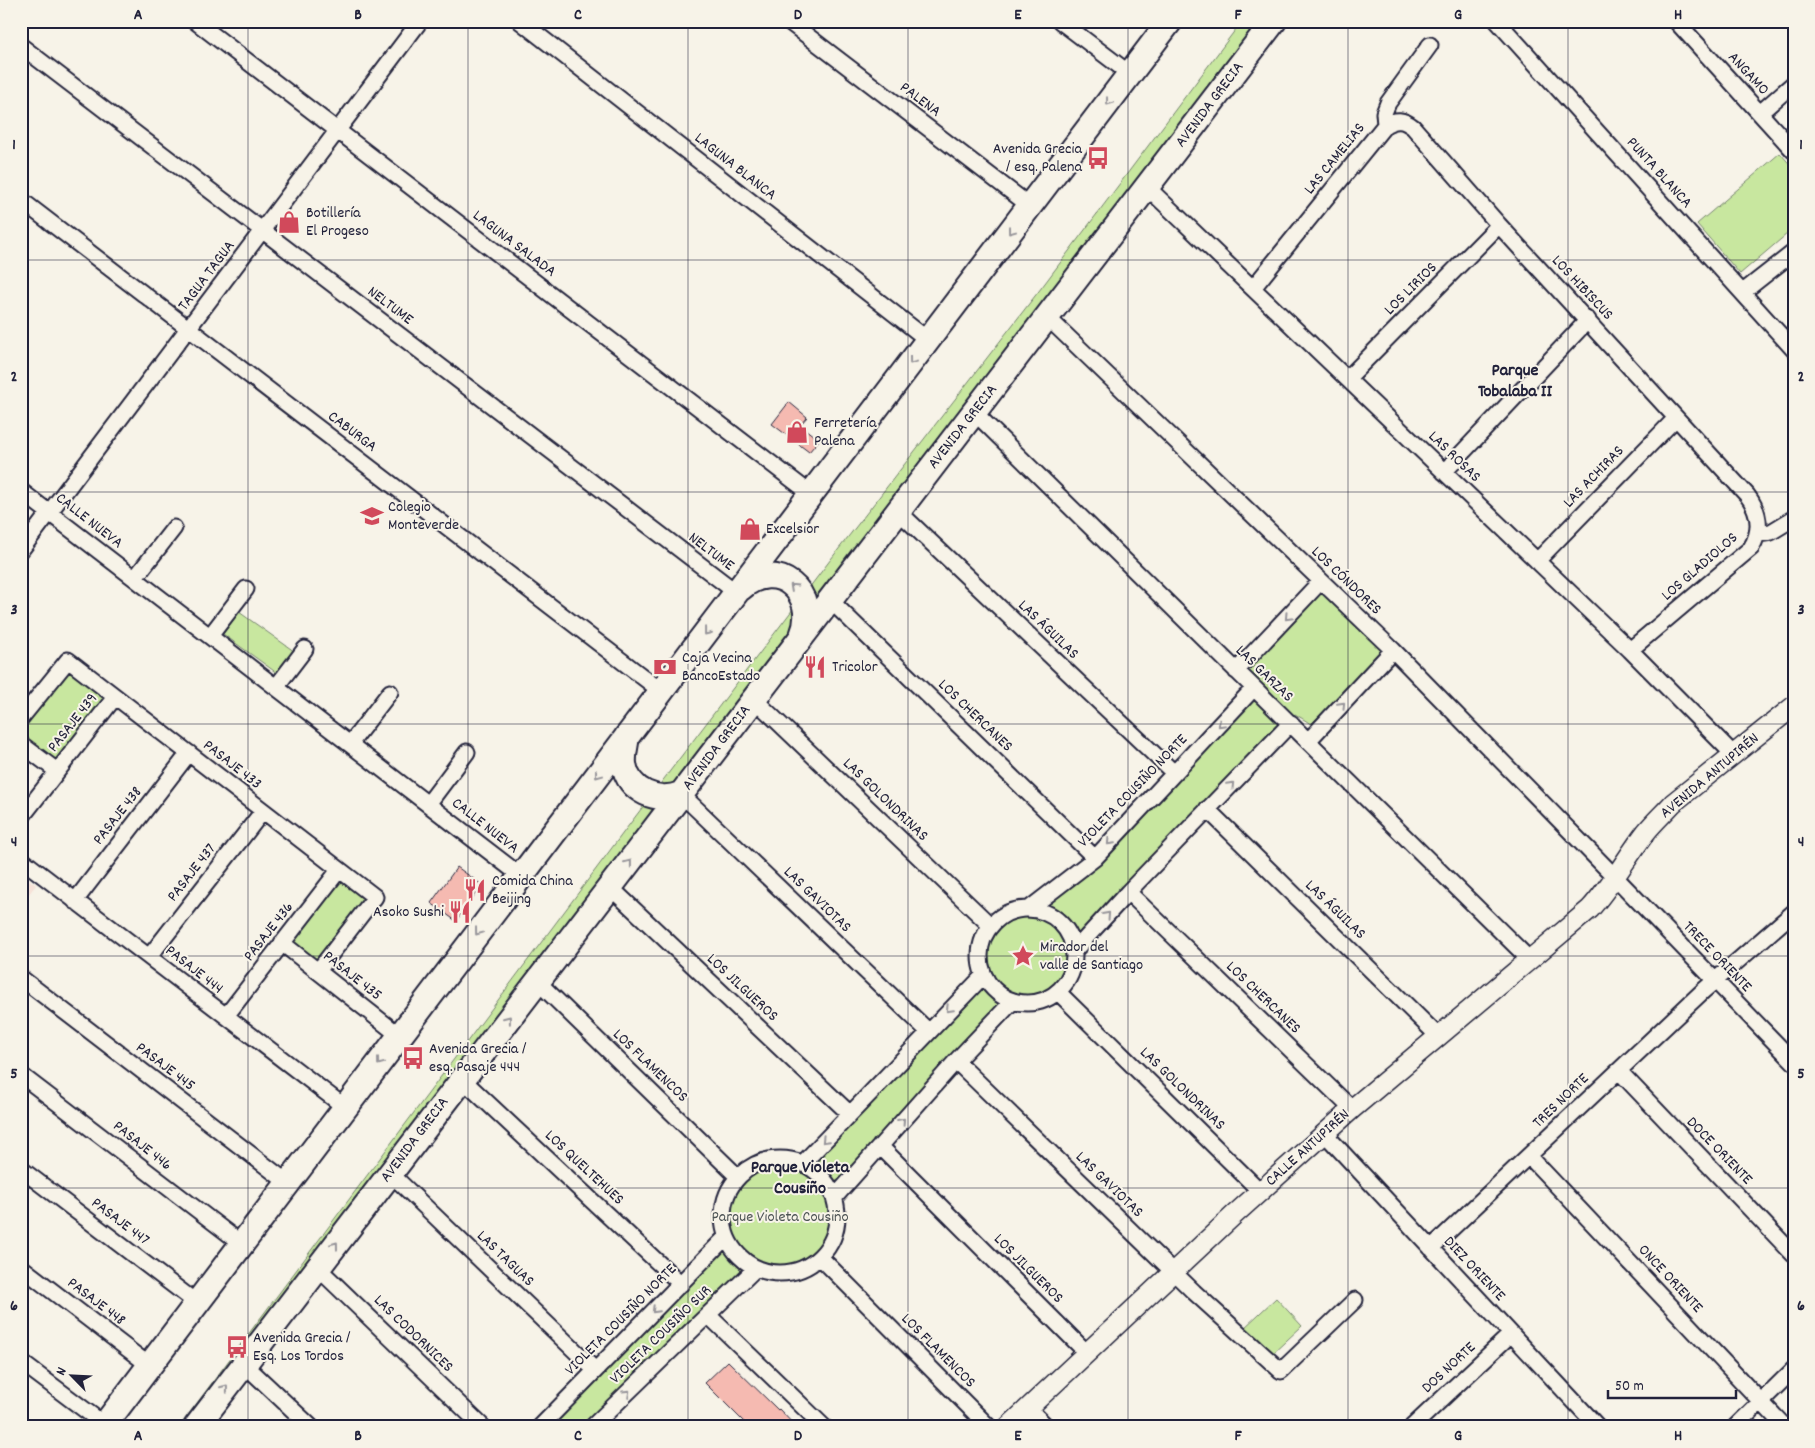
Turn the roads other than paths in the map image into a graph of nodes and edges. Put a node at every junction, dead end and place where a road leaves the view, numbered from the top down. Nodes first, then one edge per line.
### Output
1 (195, 21) edge
2 (420, 21) edge
3 (520, 21) edge
4 (788, 21) edge
5 (1060, 21) edge
6 (1170, 21) edge
7 (1274, 21) edge
8 (1497, 21) edge
9 (1676, 21) edge
10 (1430, 45) dead end
11 (21, 46) edge
12 (1130, 74) junction
13 (1794, 83) edge
14 (1760, 113) junction
15 (1385, 125) junction
16 (338, 131) junction
17 (1794, 151) edge
18 (1147, 187) junction
19 (21, 200) edge
20 (1030, 206) junction
21 (1500, 225) junction
22 (263, 231) junction
23 (1794, 252) edge
24 (1252, 288) junction
25 (1743, 292) junction
26 (1047, 317) junction
27 (1588, 320) junction
28 (189, 329) junction
29 (928, 340) junction
30 (1794, 350) edge
31 (1347, 379) junction
32 (974, 412) junction
33 (1676, 418) junction
34 (1444, 472) junction
35 (21, 490) edge
36 (811, 494) junction
37 (1747, 495) joint
38 (898, 511) junction
39 (50, 513) junction
40 (1794, 518) edge
41 (174, 528) dead end
42 (1758, 534) junction
43 (21, 550) edge
44 (1537, 561) junction
45 (135, 578) junction
46 (1321, 581) junction
47 (246, 590) dead end
48 (736, 593) junction
49 (830, 600) junction
50 (210, 636) junction
51 (795, 646) junction
52 (305, 649) dead end
53 (1393, 650) junction
54 (1630, 650) junction
55 (1236, 671) junction
56 (276, 687) junction
57 (1254, 688) junction
58 (661, 691) junction
59 (390, 692) dead end
60 (115, 697) junction
61 (754, 699) junction
62 (1794, 706) edge
63 (21, 718) edge
64 (1291, 723) junction
65 (628, 736) junction
66 (1309, 740) junction
67 (21, 744) edge
68 (350, 744) junction
69 (467, 752) dead end
70 (189, 754) junction
71 (1734, 755) junction
72 (57, 771) junction
73 (1174, 774) junction
74 (681, 794) junction
75 (428, 804) junction
76 (1207, 809) junction
77 (263, 810) junction
78 (21, 818) edge
79 (1095, 858) junction
80 (21, 860) edge
81 (339, 870) junction
82 (521, 876) junction
83 (1615, 877) junction
84 (610, 887) junction
85 (1128, 892) junction
86 (75, 901) junction
87 (1029, 909) junction
88 (1794, 912) edge
89 (991, 926) junction
90 (282, 943) junction
91 (1074, 951) junction
92 (149, 957) junction
93 (1530, 960) junction
94 (318, 971) junction
95 (984, 975) junction
96 (21, 978) edge
97 (1715, 980) junction
98 (537, 981) junction
99 (1058, 992) junction
100 (1013, 1002) junction
101 (226, 1016) junction
102 (928, 1031) junction
103 (400, 1036) junction
104 (1439, 1037) junction
105 (956, 1061) junction
106 (1794, 1062) edge
107 (1619, 1071) junction
108 (21, 1075) edge
109 (462, 1079) junction
110 (346, 1108) junction
111 (1352, 1109) junction
112 (850, 1114) junction
113 (1325, 1134) junction
114 (880, 1146) junction
115 (1529, 1156) junction
116 (804, 1162) junction
117 (21, 1169) edge
118 (390, 1173) junction
119 (737, 1176) junction
120 (288, 1183) junction
121 (1260, 1191) junction
122 (835, 1197) junction
123 (726, 1237) junction
124 (242, 1244) junction
125 (1431, 1248) junction
126 (1794, 1255) edge
127 (821, 1258) junction
128 (21, 1267) edge
129 (318, 1268) junction
130 (755, 1269) junction
131 (1173, 1271) junction
132 (681, 1284) junction
133 (1355, 1300) dead end
134 (198, 1304) junction
135 (708, 1315) junction
136 (1511, 1334) junction
137 (1087, 1353) junction
138 (21, 1362) edge
139 (244, 1364) junction
140 (150, 1366) junction
141 (1794, 1369) edge
142 (595, 1370) junction
143 (1761, 1401) junction
144 (1028, 1408) junction
145 (1417, 1425) edge
146 (104, 1426) edge
147 (196, 1427) edge
148 (311, 1427) edge
149 (482, 1427) edge
150 (540, 1427) edge
151 (592, 1427) edge
152 (824, 1427) edge
153 (989, 1427) edge
154 (1008, 1427) edge
155 (1047, 1427) edge
156 (1598, 1427) edge
157 (1735, 1427) edge
158 (1785, 1427) edge

1 - 16 street, LAGUNA SALADA
2 - 16 street, TAGUA TAGUA
3 - 29 street, LAGUNA BLANCA
4 - 20 street, PALENA
5 - 12 street
6 - 12 main road
7 - 18 main road, AVENIDA GRECIA
8 - 25 street, PUNTA BLANCA
9 - 14 street, ANGAMO
10 - 15 street, LAS CAMELIAS
11 - 22 street, NELTUME
12 -> 20 main road
13 - 14 street
14 - 17 street, ANGAMO
15 - 21 street, LOS HIBISCUS
15 - 24 street, LAS CAMELIAS
16 - 22 street, TAGUA TAGUA
16 - 36 street, LAGUNA SALADA
18 - 24 street, LAS ROSAS
18 - 26 main road, AVENIDA GRECIA
19 - 28 street, CABURGA
20 -> 29 main road
21 - 27 street, LOS HIBISCUS
21 - 31 street, LOS LIRIOS
22 - 28 street, TAGUA TAGUA
22 - 48 street, NELTUME
23 - 25 street
24 - 31 street, LAS ROSAS
25 - 30 street, PUNTA BLANCA
26 - 32 main road, AVENIDA GRECIA
26 - 46 street, LOS CÓNDORES
27 - 33 street, LOS HIBISCUS
27 - 34 street
28 - 39 street, TAGUA TAGUA
28 - 58 street, CABURGA
29 -> 36 main road
31 - 34 street, LAS ROSAS
32 - 38 main road, AVENIDA GRECIA
32 - 55 street, LAS GARZAS
33 - 37 street, LOS HIBISCUS
33 - 44 street, LAS ACHIRAS
34 - 44 street, LAS ROSAS
35 - 39 street, CALLE NUEVA
36 - 48 main road
37 - 42 street, LOS GLADIOLOS
38 - 49 main road, AVENIDA GRECIA
38 - 73 street, LAS ÁGUILAS
39 - 43 street, TAGUA TAGUA
39 - 45 street, CALLE NUEVA
40 - 42 street
41 - 45 street
42 - 54 street, LOS GLADIOLOS
44 - 54 street, LAS ROSAS
45 - 50 street, CALLE NUEVA
46 - 53 street, LOS CÓNDORES
46 -> 55 street
47 - 50 street
51 -> 48 main road
48 -> 58 main road
49 - 51 main road, AVENIDA GRECIA
49 - 79 street, LOS CHERCANES
50 - 56 street, CALLE NUEVA
51 - 61 main road, AVENIDA GRECIA
52 - 56 street
66 -> 53 street
53 - 83 street, LOS CÓNDORES
54 - 71 street, LAS ROSAS
55 - 57 street, LAS GARZAS
56 - 68 street, CALLE NUEVA
57 - 64 street, LAS GARZAS
57 -> 73 street, VIOLETA COUSIÑO NORTE
58 - 65 main road
59 - 68 street
60 - 63 street, PASAJE 433
60 - 70 street, PASAJE 433
60 - 72 street, PASAJE 439
61 - 74 main road, AVENIDA GRECIA
61 - 89 street, LAS GOLONDRINAS
62 - 71 street, AVENIDA ANTUPIRÉN
64 - 66 street, LAS GARZAS
76 -> 64 street
65 - 74 main road
65 -> 82 main road
66 - 93 street, LAS GARZAS
67 - 72 street
68 - 75 street, CALLE NUEVA
69 - 75 street, CALLE NUEVA
70 - 77 street, PASAJE 433
70 - 86 street, PASAJE 438
71 - 83 street, AVENIDA ANTUPIRÉN
72 - 78 street, PASAJE 439
73 -> 79 street, VIOLETA COUSIÑO NORTE
84 -> 74 main road, AVENIDA GRECIA
74 - 102 street, LAS GAVIOTAS
75 - 82 street, CALLE NUEVA
76 - 85 street
76 - 104 street, LAS ÁGUILAS
77 - 81 street, PASAJE 433
77 - 92 street, PASAJE 437
79 - 87 street, VIOLETA COUSIÑO NORTE
80 - 86 street, PASAJE 444
81 - 90 street, PASAJE 436
81 - 94 street, PASAJE 433
82 -> 103 main road
83 - 93 street, CALLE ANTUPIRÉN
83 - 97 street, TRECE ORIENTE
84 - 98 main road, AVENIDA GRECIA
84 - 112 street, LOS JILGUEROS
91 -> 85 street
85 - 111 street, LOS CHERCANES
86 - 92 street, PASAJE 444
87 - 89 street
87 - 91 street
88 - 97 street, TRES NORTE
89 - 95 street
90 - 94 street, PASAJE 435
90 - 101 street, PASAJE 436
91 - 99 street
92 - 101 street, PASAJE 444
93 - 104 street, CALLE ANTUPIRÉN
94 - 103 street, PASAJE 435
95 - 100 street
95 -> 102 street
96 - 120 street, PASAJE 445
97 - 106 street, TRECE ORIENTE
97 - 107 street, TRES NORTE
109 -> 98 main road, AVENIDA GRECIA
98 - 119 street, LOS FLAMENCOS
99 - 100 street
99 - 121 street, LAS GOLONDRINAS
100 - 105 street
101 - 110 street, PASAJE 444
102 - 112 street
103 -> 110 main road
104 - 111 street, CALLE ANTUPIRÉN
114 -> 105 street
105 - 131 street, LAS GAVIOTAS
107 - 115 street, TRES NORTE
107 - 126 street, DOCE ORIENTE
108 - 124 street, PASAJE 446
109 - 118 main road, AVENIDA GRECIA
109 - 132 street, LOS QUELTEHUES
110 - 120 main road
111 - 113 street, CALLE ANTUPIRÉN
112 -> 116 street
113 - 121 street, CALLE ANTUPIRÉN
113 - 125 street, DIEZ ORIENTE
114 - 122 street
114 - 137 street, LOS JILGUEROS
115 - 125 street, TRES NORTE
115 - 143 street, ONCE ORIENTE
116 - 119 street
116 - 122 street
117 - 134 street, PASAJE 447
129 -> 118 main road, AVENIDA GRECIA
118 - 142 street, LAS TAGUAS
119 - 123 street
120 - 124 main road
121 - 131 street, CALLE ANTUPIRÉN
122 - 127 street
123 - 130 street
123 - 132 street, VIOLETA COUSIÑO NORTE
124 - 134 main road
125 - 136 street, DIEZ ORIENTE
127 - 130 street
127 - 153 street, LOS FLAMENCOS
128 - 140 street, PASAJE 448
129 - 139 main road, AVENIDA GRECIA
129 - 149 street, LAS CODORNICES
130 - 135 street, VIOLETA COUSIÑO SUR
131 - 133 street, LAS GAVIOTAS
131 - 137 street, CALLE ANTUPIRÉN
132 -> 142 street, VIOLETA COUSIÑO NORTE
134 - 140 main road
151 -> 135 street, VIOLETA COUSIÑO SUR
135 - 152 street
136 - 145 street, DOS NORTE
136 - 156 street, DIEZ ORIENTE
137 - 144 street, CALLE ANTUPIRÉN
138 - 146 street
147 -> 139 main road, AVENIDA GRECIA
139 - 148 street
140 - 146 main road
141 - 143 street
142 - 150 street, VIOLETA COUSIÑO NORTE
143 - 157 street
143 - 158 street, ONCE ORIENTE
144 - 154 street, CALLE ANTUPIRÉN
144 - 155 street

